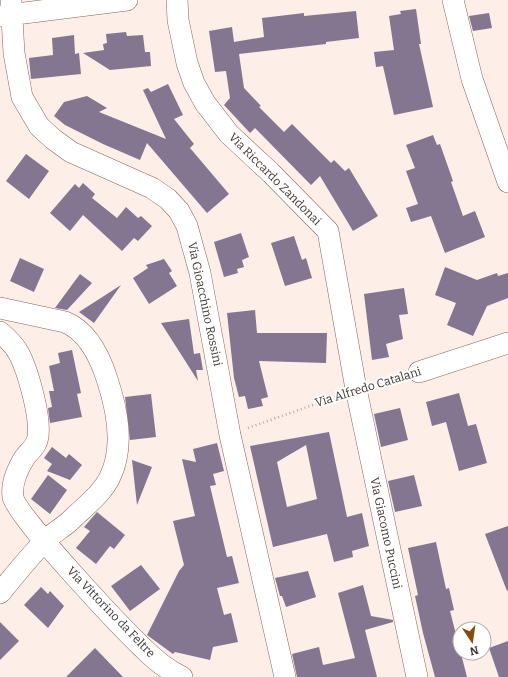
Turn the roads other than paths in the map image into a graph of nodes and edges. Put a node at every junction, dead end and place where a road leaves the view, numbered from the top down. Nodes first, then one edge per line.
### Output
1 (126, 0) edge
2 (177, 0) edge
3 (453, 0) edge
4 (7, 10) edge
5 (508, 182) edge
6 (0, 308) edge
7 (0, 332) edge
8 (508, 343) edge
9 (418, 372) road end
10 (356, 389) joint
11 (44, 541) junction
12 (0, 593) edge
13 (182, 677) edge
14 (284, 677) edge
15 (417, 677) edge

1 - 4 street
2 - 10 street, Via Riccardo Zandonai
3 - 5 street
4 - 14 street, Via Gioacchino Rossini
6 - 11 street
7 - 11 street, Via Vittorino da Feltre
8 - 9 street, Via Alfredo Catalani
10 - 15 street, Via Giacomo Puccini
11 - 12 street
11 - 13 street, Via Vittorino da Feltre

